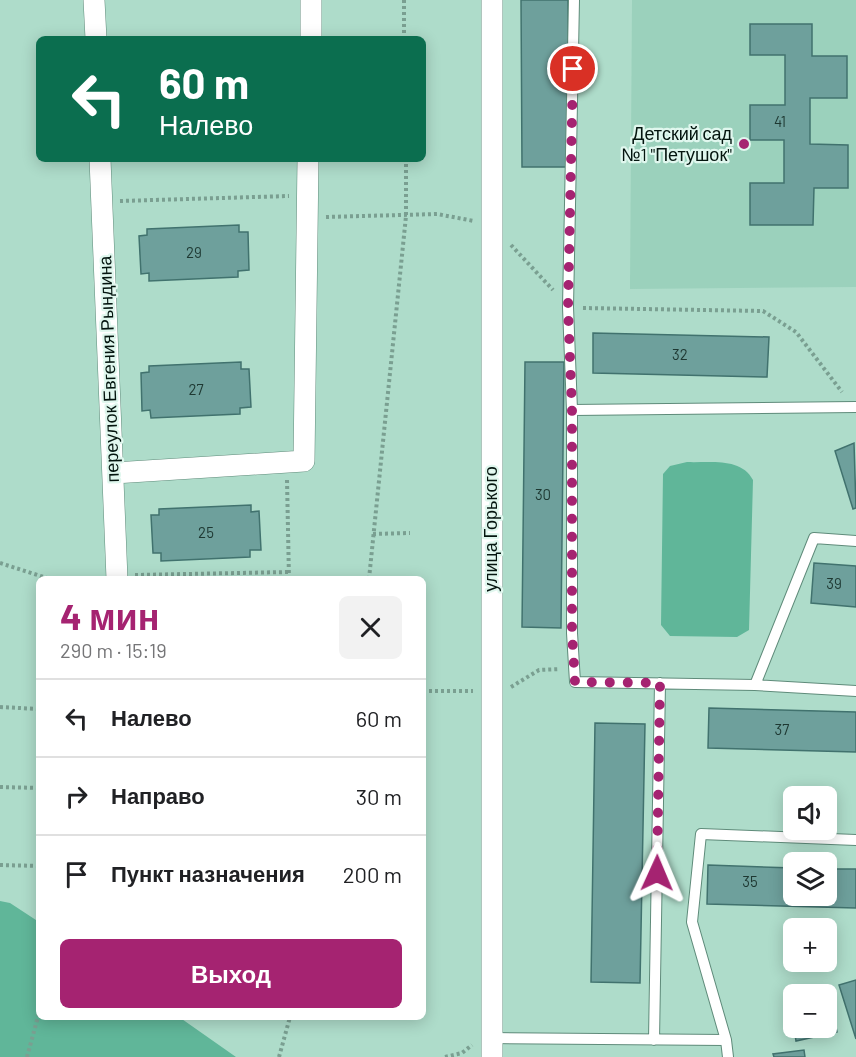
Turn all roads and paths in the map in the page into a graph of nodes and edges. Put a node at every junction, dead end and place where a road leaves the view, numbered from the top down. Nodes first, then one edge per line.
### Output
1 (94, 0) edge
2 (311, 0) edge
3 (404, 0) edge
4 (492, 0) edge
5 (574, 0) edge
6 (96, 36) edge
7 (311, 36) edge
8 (404, 36) edge
9 (100, 162) edge
10 (308, 162) edge
11 (406, 162) edge
12 (308, 195) junction
13 (101, 202) junction
14 (406, 216) junction
15 (308, 217) junction
16 (492, 223) junction
17 (568, 307) junction
18 (855, 407) edge
19 (572, 410) junction
20 (287, 462) junction
21 (114, 473) junction
22 (410, 533) dead end
23 (373, 534) junction
24 (856, 541) edge
25 (0, 563) edge
26 (289, 572) junction
27 (41, 576) edge
28 (121, 576) edge
29 (155, 576) edge
30 (289, 576) edge
31 (369, 576) edge
32 (560, 669) dead end
33 (660, 683) junction
34 (755, 685) junction
35 (491, 690) junction
36 (426, 691) edge
37 (856, 691) edge
38 (0, 707) edge
39 (36, 709) edge
40 (0, 787) edge
41 (36, 788) edge
42 (856, 840) edge
43 (0, 865) edge
44 (36, 866) edge
45 (37, 1020) edge
46 (289, 1020) edge
47 (654, 1040) junction
48 (726, 1040) junction
49 (492, 1047) edge
50 (27, 1057) edge
51 (279, 1057) edge
52 (728, 1057) edge

1 - 6 street
2 - 7 street
3 - 8 path
4 - 16 street, улица Горького
5 - 17 lane
9 - 13 street, переулок Евгения Рындина
10 - 12 street
11 - 14 path
12 - 13 path
12 - 15 street
13 - 21 street, переулок Евгения Рындина
14 - 15 path
14 - 16 path
14 - 23 path
15 - 20 street
16 - 17 path
16 - 35 street, улица Горького
17 - 18 path
17 - 19 lane
18 - 19 lane
19 - 33 lane
20 - 21 street
20 - 26 path
21 - 28 street, переулок Евгения Рындина
22 - 23 path
23 - 31 path
24 - 34 lane
25 - 27 path
26 - 29 path
26 - 30 path
32 - 35 path
33 - 34 lane
33 - 47 lane
34 - 37 lane
35 - 36 path
35 - 49 street, улица Горького
38 - 39 path
40 - 41 path
42 - 48 lane
43 - 44 path
45 - 50 path
46 - 51 path
47 - 48 lane
47 - 49 lane
48 - 52 lane

